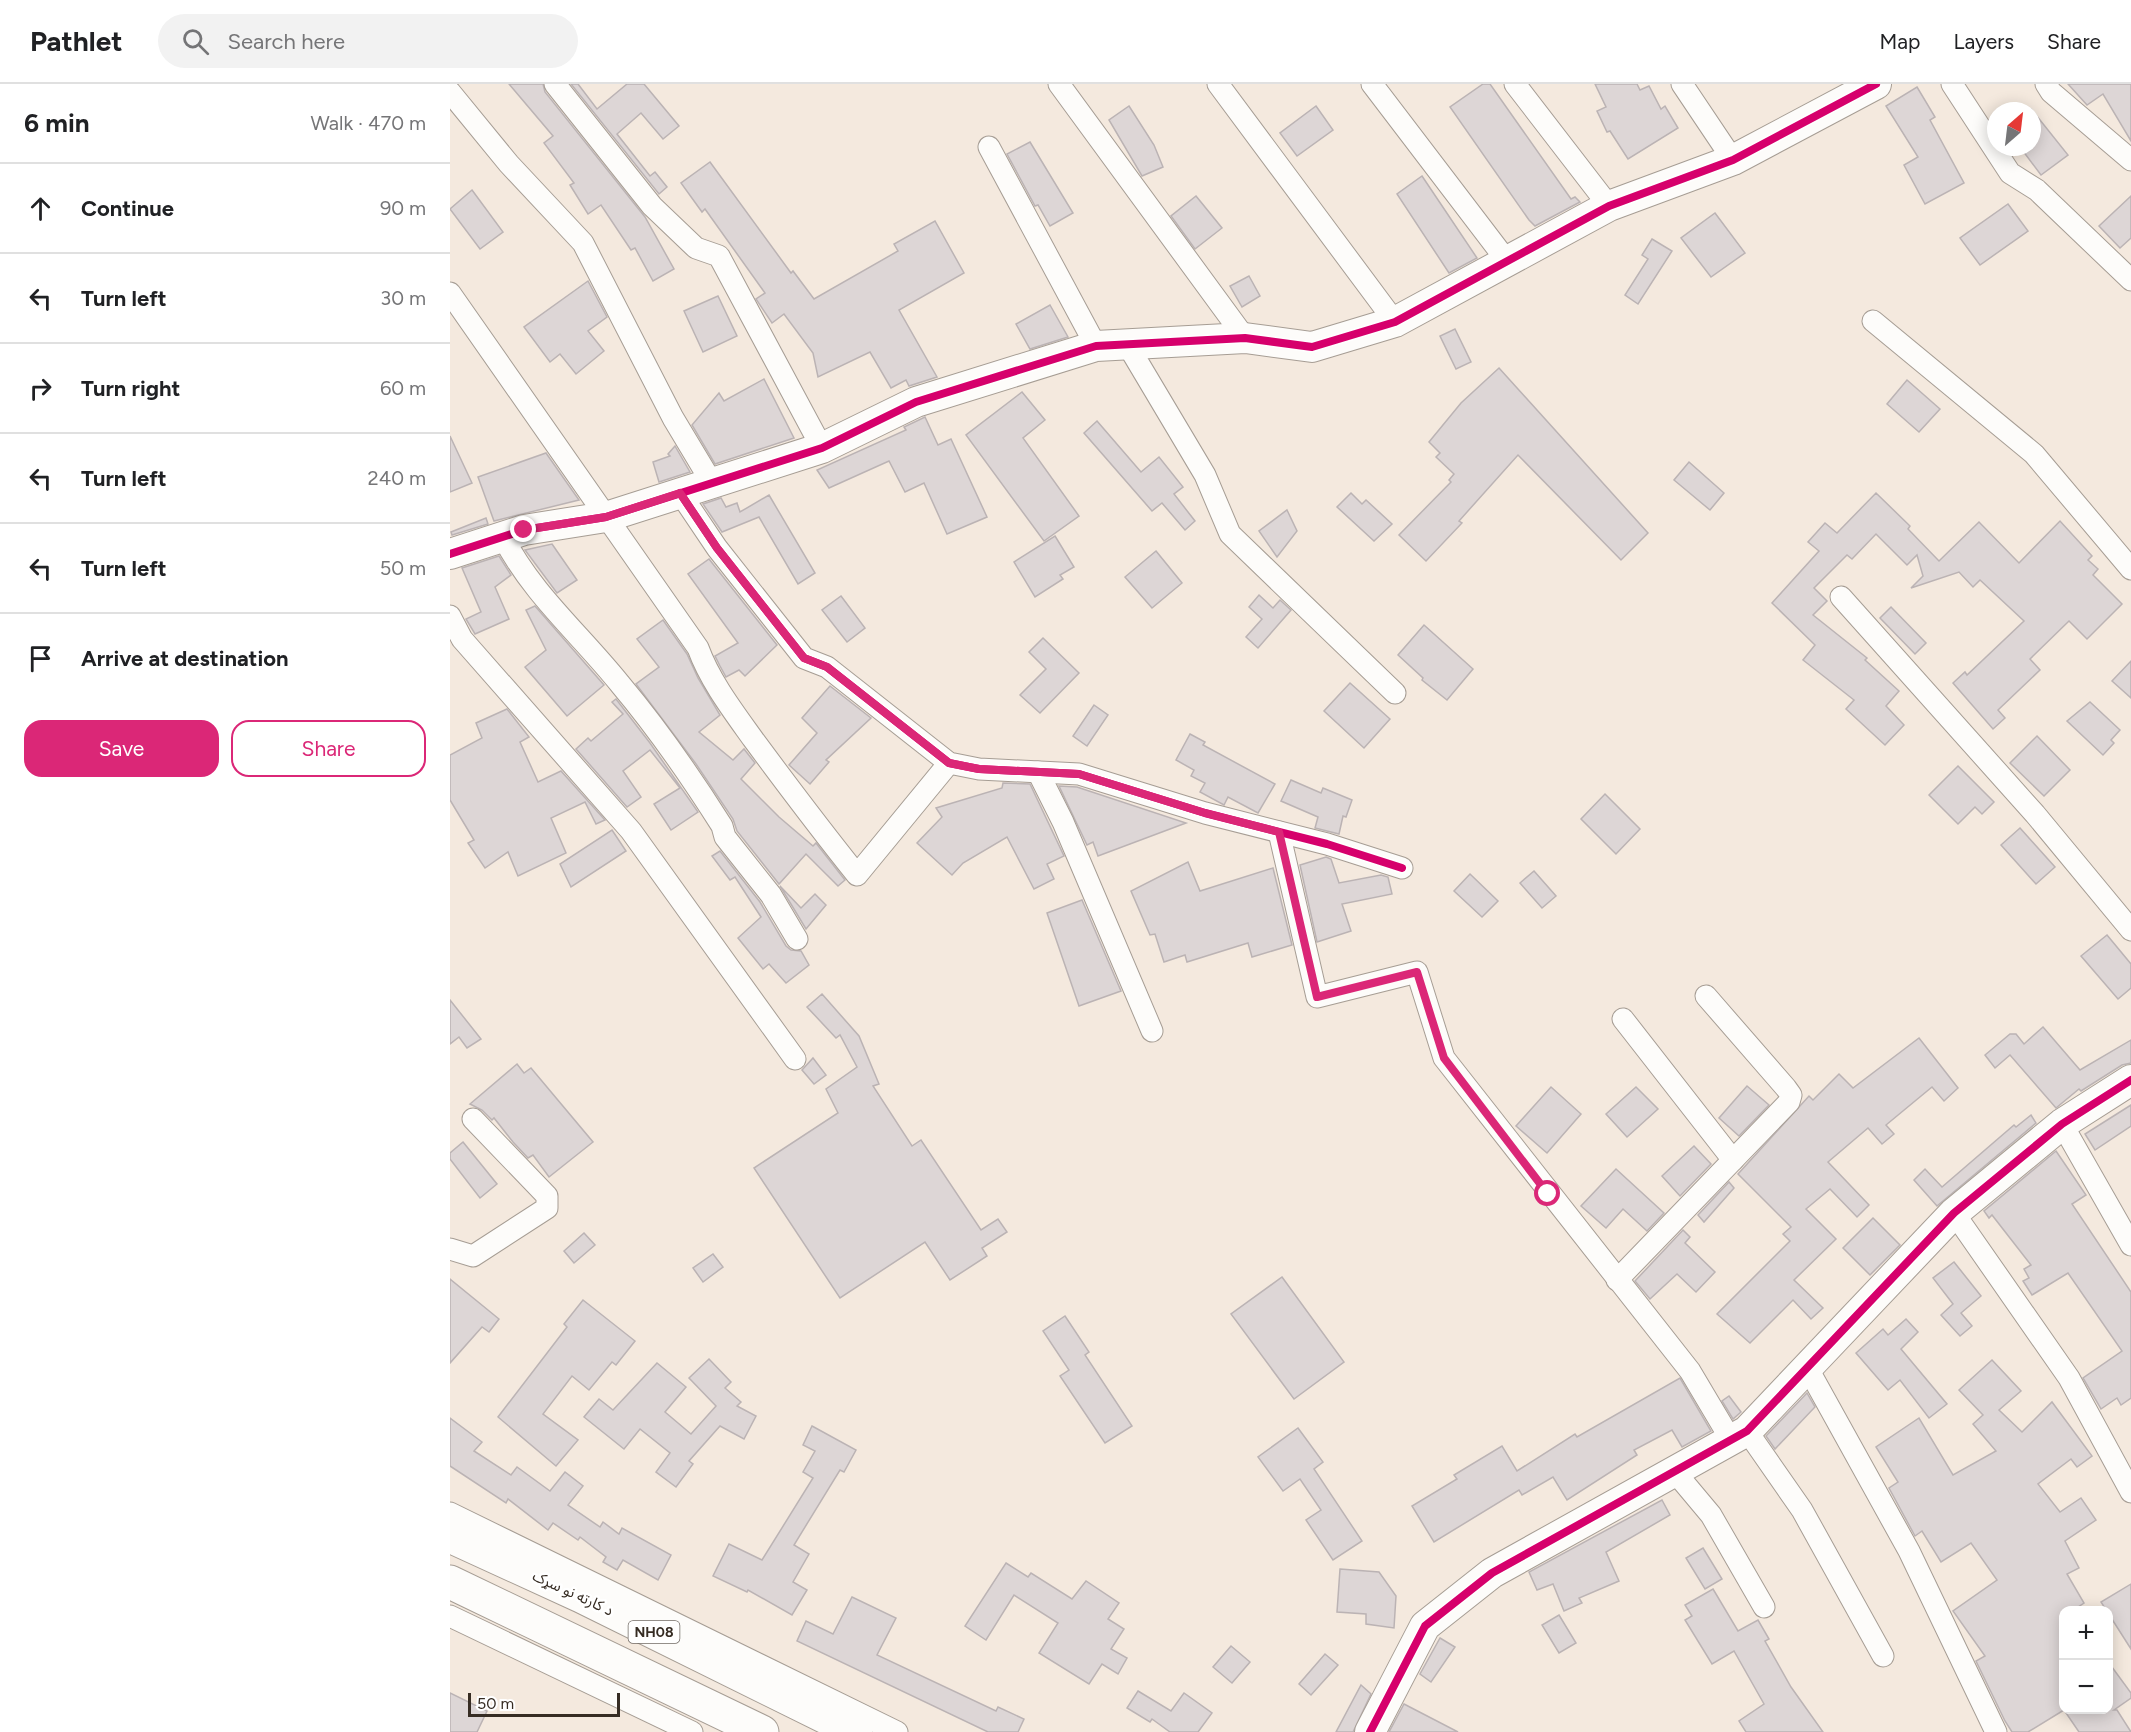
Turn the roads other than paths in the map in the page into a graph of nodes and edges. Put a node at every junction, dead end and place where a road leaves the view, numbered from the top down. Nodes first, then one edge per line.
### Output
1 (555, 84) edge
2 (1059, 84) edge
3 (1218, 84) edge
4 (1372, 84) edge
5 (1515, 84) edge
6 (1682, 84) edge
7 (1876, 84) edge
8 (1952, 84) edge
9 (2046, 84) edge
10 (450, 92) edge
11 (989, 147) dead end
12 (1733, 160) junction
13 (2131, 160) edge
14 (1609, 206) junction
15 (1507, 261) junction
16 (2131, 280) edge
17 (450, 293) edge
18 (1873, 321) dead end
19 (1395, 322) junction
20 (1245, 338) junction
21 (1127, 344) junction
22 (1096, 346) junction
23 (822, 448) junction
24 (712, 483) junction
25 (680, 493) junction
26 (606, 517) junction
27 (503, 537) junction
28 (450, 554) edge
29 (2131, 569) edge
30 (1841, 597) dead end
31 (450, 616) edge
32 (1395, 693) dead end
33 (949, 763) junction
34 (1038, 772) junction
35 (1279, 832) junction
36 (1402, 868) dead end
37 (2131, 930) edge
38 (797, 939) dead end
39 (1706, 996) dead end
40 (1623, 1019) dead end
41 (1152, 1031) dead end
42 (795, 1059) dead end
43 (2131, 1080) edge
44 (473, 1119) dead end
45 (2062, 1124) junction
46 (1733, 1160) junction
47 (1954, 1213) junction
48 (2131, 1245) edge
49 (450, 1249) edge
50 (1617, 1280) junction
51 (1807, 1367) junction
52 (1739, 1436) junction
53 (1675, 1472) junction
54 (2131, 1492) edge
55 (450, 1513) edge
56 (450, 1536) edge
57 (450, 1582) edge
58 (1764, 1607) dead end
59 (450, 1616) edge
60 (1883, 1656) dead end
61 (816, 1702) junction
62 (692, 1732) edge
63 (762, 1732) edge
64 (856, 1732) edge
65 (897, 1732) edge
66 (1370, 1732) edge
67 (1996, 1732) edge

1 - 23 street
2 - 20 street
3 - 19 street
4 - 15 street
5 - 14 street
6 - 12 street
7 - 12 street
8 - 16 street
9 - 13 street
10 - 24 street
11 - 22 street
12 - 14 street
14 - 15 street
15 - 19 street
17 - 26 street
18 - 29 street
19 - 20 street
20 - 21 street
21 - 22 street
21 - 32 street
22 - 23 street
23 - 24 street
24 - 25 street
25 - 26 street
25 - 33 street
26 - 27 street
26 - 33 street
27 - 28 street
27 - 38 street
30 - 37 street
31 - 42 street
33 - 34 street
34 - 35 street
34 - 41 street
35 - 36 street
35 - 50 street
39 - 46 street
40 - 46 street
43 - 45 street
44 - 49 street
45 - 47 street
45 - 48 street
46 - 50 street
47 - 51 street
47 - 54 street
50 - 52 street
51 - 52 street
51 - 67 street
52 - 53 street
52 - 60 street
53 - 58 street
53 - 66 street
55 - 61 street
56 - 61 highway, د کارته نو سړک / NH08
57 - 63 highway, NH08
59 - 62 street
61 - 64 highway, د کارته نو سړک / NH08
61 - 65 street

